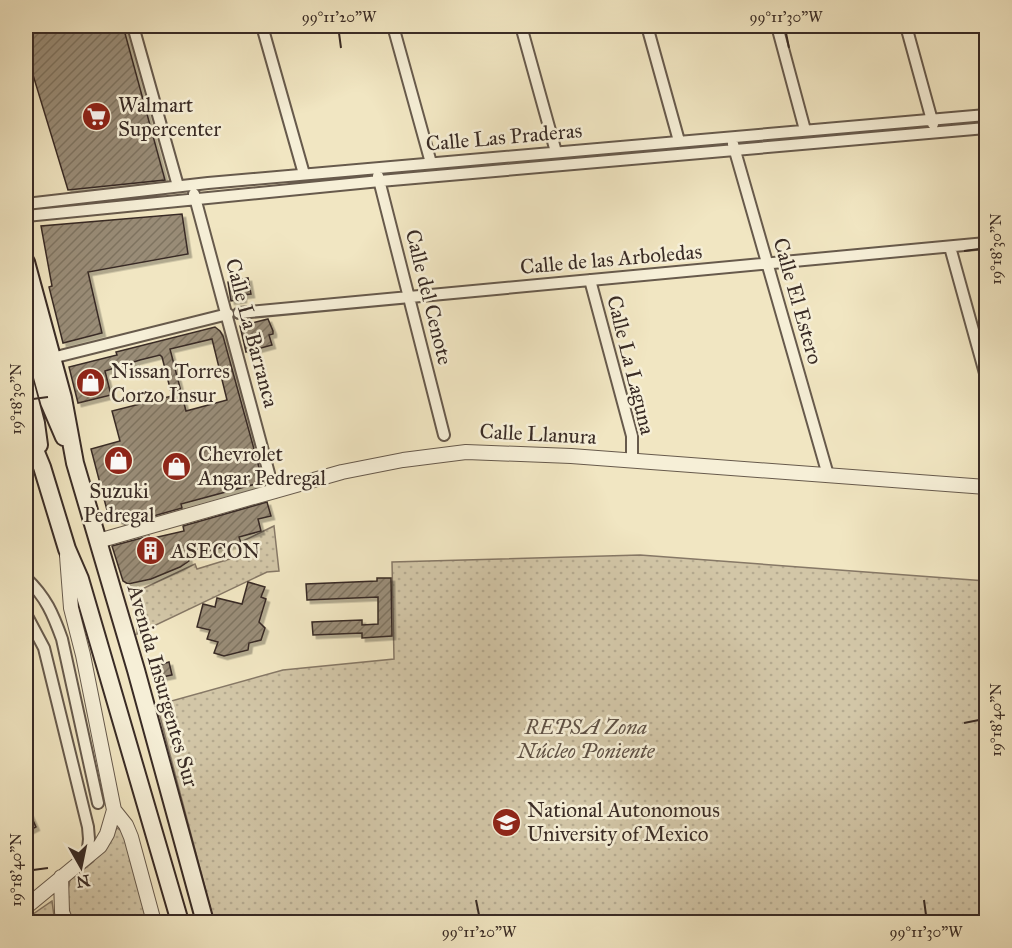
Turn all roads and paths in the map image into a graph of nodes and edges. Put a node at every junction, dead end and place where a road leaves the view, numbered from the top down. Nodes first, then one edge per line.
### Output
1 (133, 26) edge
2 (262, 26) edge
3 (393, 26) edge
4 (521, 26) edge
5 (647, 26) edge
6 (777, 26) edge
7 (906, 26) edge
8 (987, 115) edge
9 (931, 119) junction
10 (987, 128) edge
11 (805, 130) junction
12 (936, 132) junction
13 (731, 137) junction
14 (679, 141) junction
15 (735, 150) junction
16 (556, 152) junction
17 (431, 163) junction
18 (376, 168) junction
19 (304, 174) junction
20 (380, 181) junction
21 (191, 185) junction
22 (178, 186) junction
23 (196, 199) junction
24 (26, 204) edge
25 (26, 216) edge
26 (987, 243) edge
27 (950, 247) junction
28 (26, 262) edge
29 (767, 264) junction
30 (590, 280) junction
31 (409, 298) junction
32 (233, 314) junction
33 (26, 319) edge
34 (52, 358) junction
35 (987, 377) edge
36 (26, 385) edge
37 (26, 428) edge
38 (444, 435) dead end
39 (632, 460) junction
40 (75, 463) junction
41 (42, 467) junction
42 (828, 475) junction
43 (987, 487) edge
44 (274, 492) junction
45 (98, 541) junction
46 (67, 549) junction
47 (26, 578) edge
48 (26, 614) edge
49 (81, 799) junction
50 (98, 803) junction
51 (114, 810) junction
52 (87, 858) junction
53 (61, 877) junction
54 (26, 907) edge
55 (66, 922) edge
56 (154, 922) edge
57 (180, 922) edge
58 (205, 922) edge

1 - 22 street
2 - 19 street
3 - 17 street
4 - 16 street
5 - 14 street
6 - 11 street
7 - 9 street
8 - 9 street, Calle Las Praderas
9 - 11 street, Calle Las Praderas
9 - 12 street
10 - 12 street, Calle Las Praderas
11 - 13 street, Calle Las Praderas
12 - 15 street, Calle Las Praderas
13 - 14 street, Calle Las Praderas
13 - 15 street, Calle El Estero
14 - 16 street, Calle Las Praderas
15 - 20 street, Calle Las Praderas
15 - 29 street, Calle El Estero
16 - 17 street, Calle Las Praderas
17 - 18 street, Calle Las Praderas
18 - 19 street, Calle Las Praderas
18 - 20 street, Calle del Cenote
19 - 21 street, Calle Las Praderas
20 - 23 street, Calle Las Praderas
20 - 31 street, Calle del Cenote
21 - 22 street, Calle Las Praderas
21 - 23 street, Calle La Barranca
22 - 24 street, Calle Las Praderas
23 - 25 street, Calle Las Praderas
23 - 32 street, Calle La Barranca
26 - 27 street, Calle de las Arboledas
27 - 29 street, Calle de las Arboledas
27 - 35 street
28 - 34 main road, Avenida Insurgentes Sur
29 - 30 street, Calle de las Arboledas
29 - 42 street, Calle El Estero
30 - 31 street, Calle de las Arboledas
30 - 39 street, Calle La Laguna
31 - 32 street, Calle de las Arboledas
31 - 38 street, Calle del Cenote
32 - 34 street, Calle de las Arboledas
32 - 44 street, Calle La Barranca
33 - 40 main road, Avenida Insurgentes Sur
34 - 40 main road, Avenida Insurgentes Sur
36 - 41 main road
37 - 41 main road
39 - 42 street, Calle Llanura
39 - 44 street, Calle Llanura
40 - 45 main road, Avenida Insurgentes Sur
41 - 46 main road
42 - 43 street, Calle Llanura
44 - 45 street, Calle Llanura
45 - 58 main road, Avenida Insurgentes Sur
46 - 51 street
46 - 57 main road
47 - 50 street
48 - 49 street
49 - 50 street
49 - 52 street
50 - 51 street
51 - 52 street
51 - 56 street
52 - 53 street
53 - 54 street
53 - 55 street

